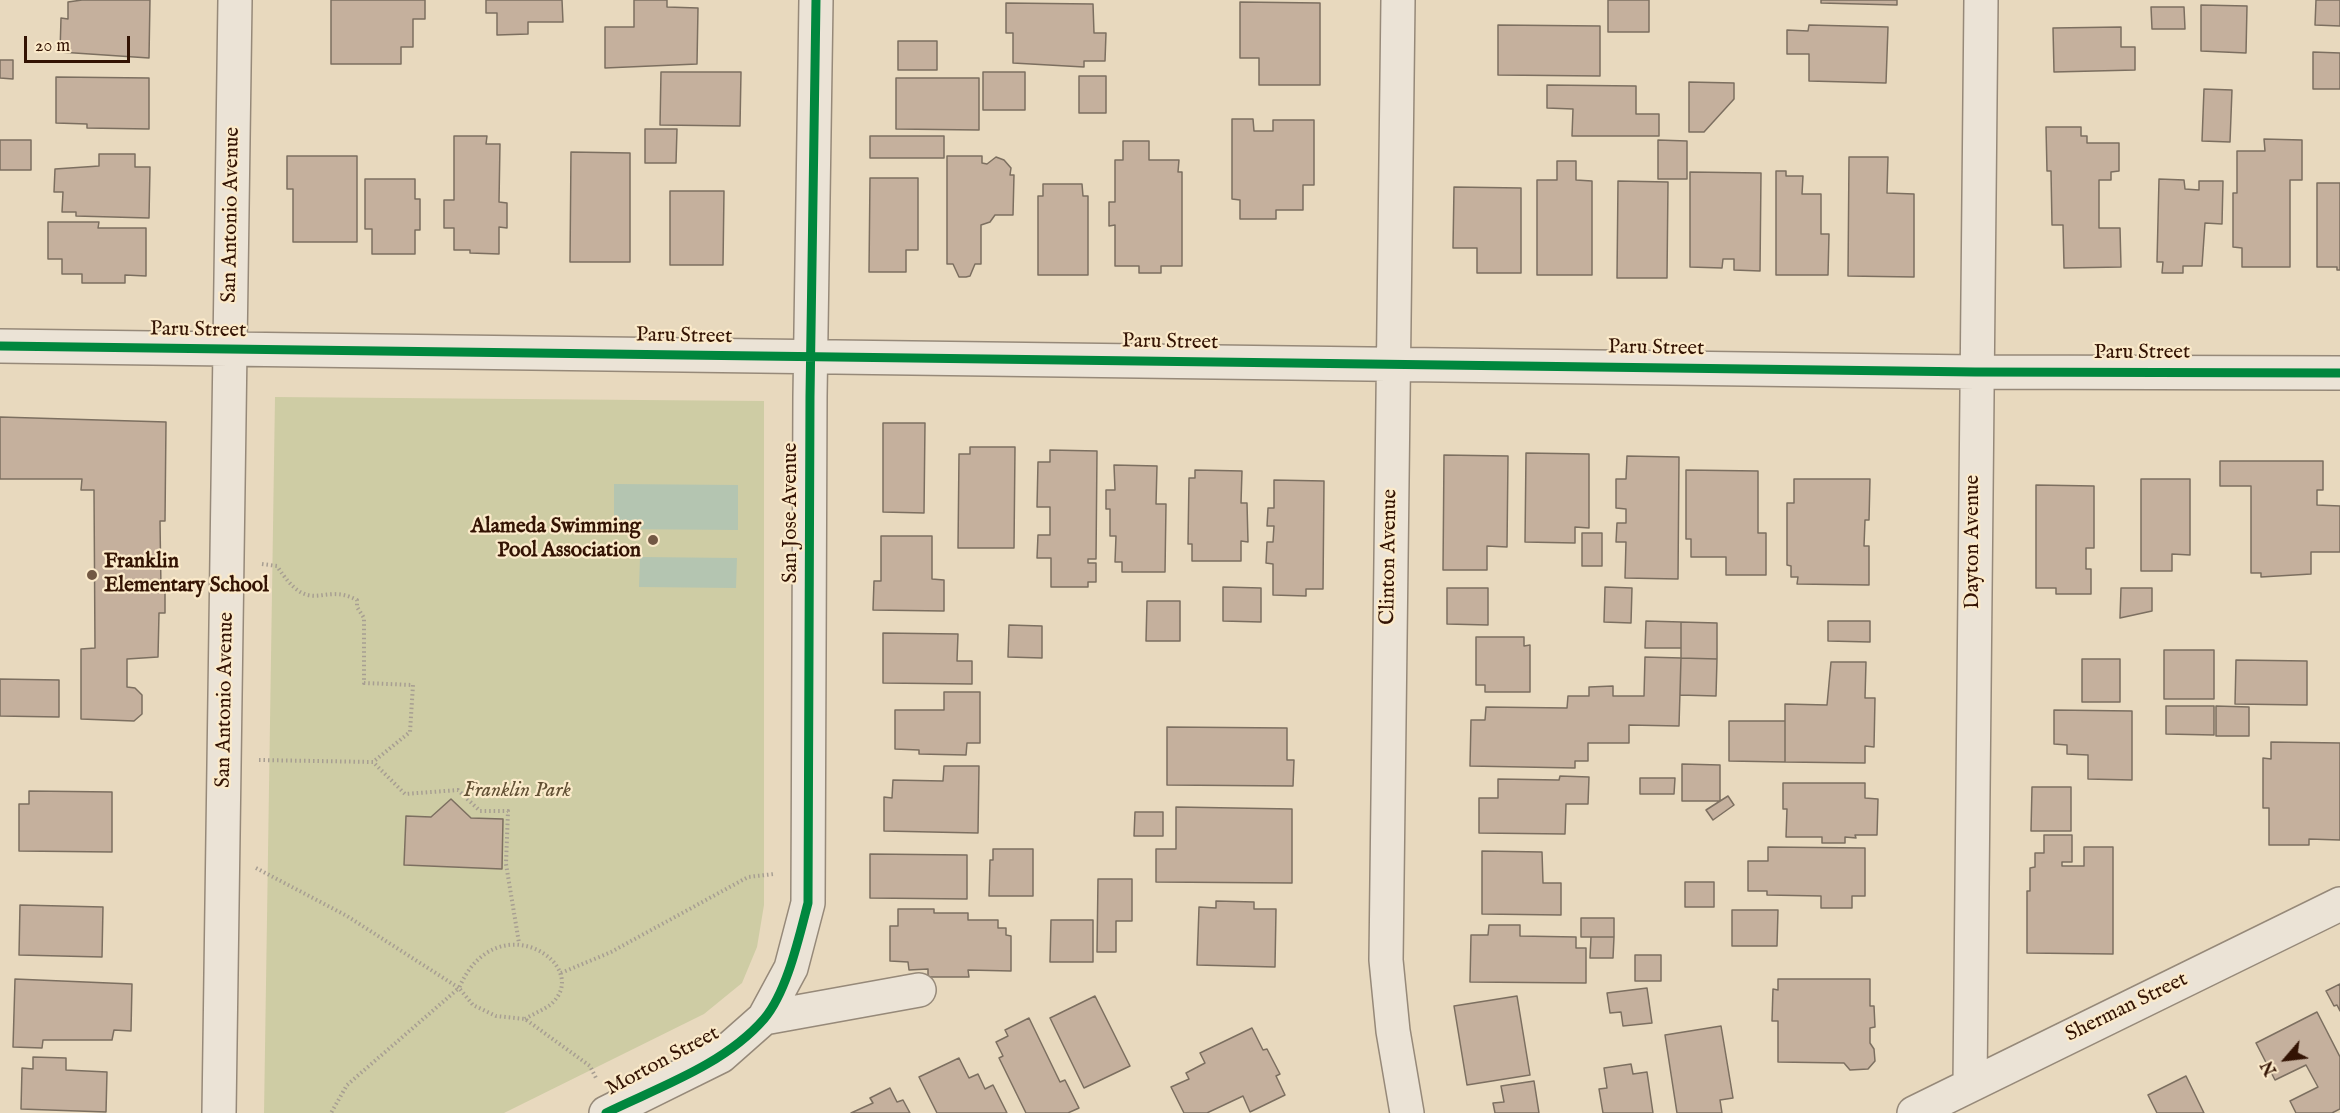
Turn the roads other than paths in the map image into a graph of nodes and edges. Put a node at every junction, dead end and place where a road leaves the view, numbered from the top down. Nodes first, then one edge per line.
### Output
1 (235, 0) edge
2 (816, 0) edge
3 (1398, 0) edge
4 (1981, 0) edge
5 (0, 346) edge
6 (230, 349) junction
7 (811, 356) junction
8 (1392, 364) junction
9 (1975, 372) junction
10 (2340, 373) edge
11 (2340, 904) edge
12 (919, 990) dead end
13 (764, 1018) junction
14 (1970, 1084) junction
15 (609, 1111) edge
16 (219, 1113) edge
17 (1407, 1113) edge
18 (1914, 1113) edge

1 - 6 street, San Antonio Avenue
2 - 7 street, San Jose Avenue
3 - 8 street, Clinton Avenue
4 - 9 street, Dayton Avenue
5 - 6 street, Paru Street
6 - 7 street, Paru Street
6 - 16 street, San Antonio Avenue
7 - 8 street, Paru Street
7 - 13 street, San Jose Avenue
8 - 9 street, Paru Street
8 - 17 street, Clinton Avenue
9 - 10 street, Paru Street
9 - 14 street, Dayton Avenue
11 - 14 street, Sherman Street
12 - 13 street
13 - 15 street, Morton Street
14 - 18 street, Sherman Street

